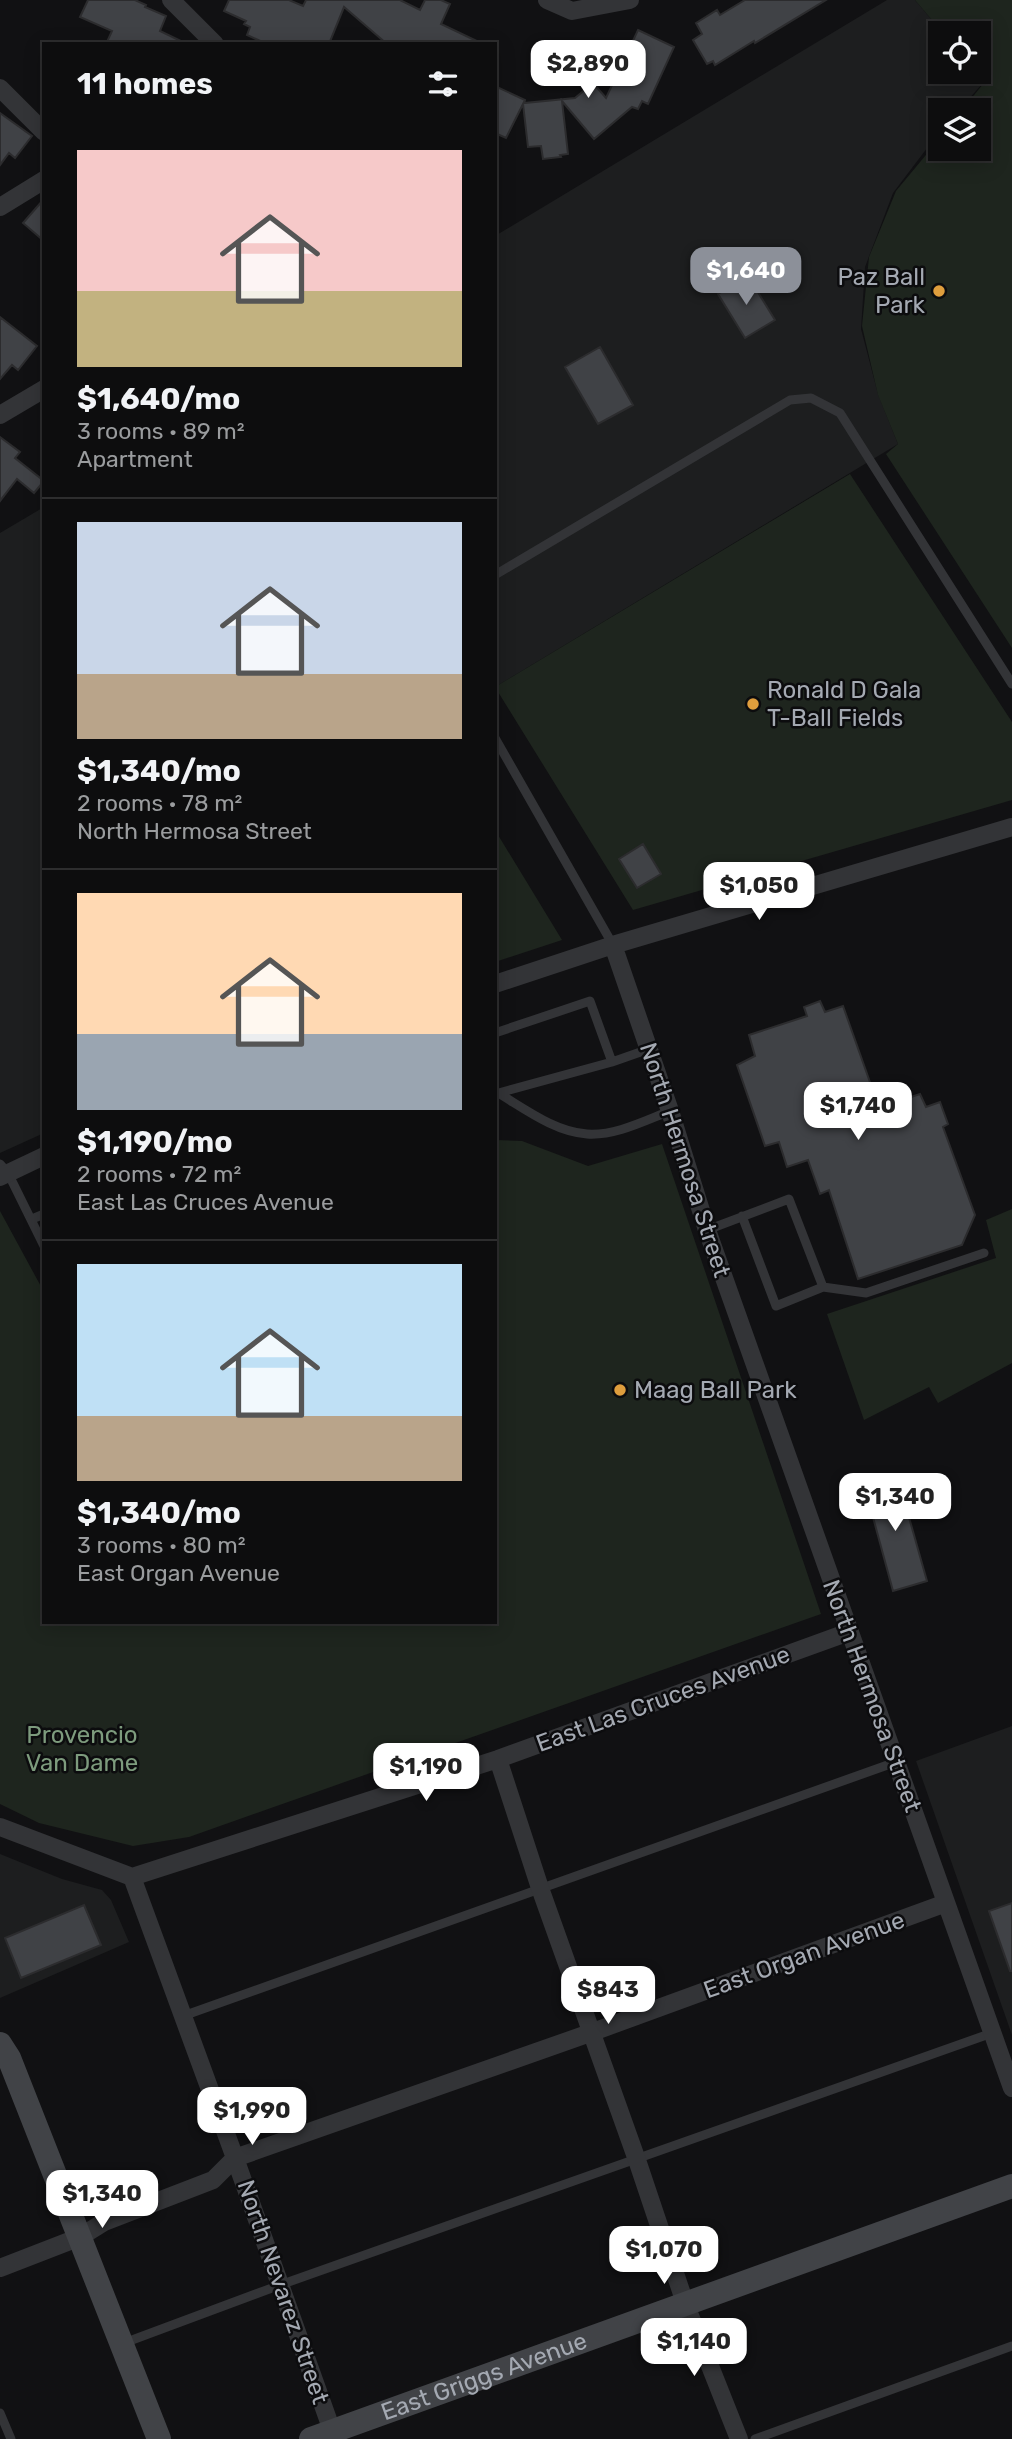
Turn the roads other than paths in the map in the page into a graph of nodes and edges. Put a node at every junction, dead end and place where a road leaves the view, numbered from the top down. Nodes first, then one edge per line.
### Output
1 (172, 0) edge
2 (547, 0) edge
3 (630, 0) edge
4 (213, 42) edge
5 (0, 88) edge
6 (42, 130) edge
7 (42, 181) edge
8 (0, 207) edge
9 (42, 390) edge
10 (0, 415) edge
11 (497, 574) edge
12 (1012, 684) edge
13 (497, 742) edge
14 (1012, 827) edge
15 (613, 945) junction
16 (497, 983) edge
17 (497, 1032) edge
18 (649, 1049) junction
19 (612, 1062) junction
20 (497, 1094) edge
21 (670, 1111) junction
22 (42, 1157) edge
23 (3, 1171) edge
24 (42, 1215) edge
25 (743, 1216) junction
26 (32, 1219) junction
27 (707, 1230) junction
28 (42, 1242) edge
29 (984, 1253) dead end
30 (823, 1287) junction
31 (849, 1632) junction
32 (498, 1759) junction
33 (895, 1762) junction
34 (0, 1827) edge
35 (132, 1877) junction
36 (540, 1888) junction
37 (946, 1903) junction
38 (183, 2016) junction
39 (590, 2033) junction
40 (992, 2033) junction
41 (3, 2055) edge
42 (1012, 2088) edge
43 (235, 2158) junction
44 (637, 2160) junction
45 (1012, 2186) edge
46 (80, 2237) junction
47 (0, 2268) edge
48 (280, 2285) junction
49 (685, 2303) junction
50 (122, 2343) junction
51 (1012, 2346) edge
52 (0, 2413) edge
53 (326, 2437) edge
54 (10, 2439) edge
55 (159, 2439) edge
56 (739, 2439) edge
57 (755, 2439) edge

1 - 4 street
2 - 3 street
5 - 6 street
7 - 8 street
9 - 10 street
11 - 12 lane
13 - 15 lane
14 - 15 street
15 - 16 street
15 - 18 street, North Hermosa Street
17 - 19 lane
18 - 19 lane
18 - 21 street, North Hermosa Street
19 - 20 lane
20 - 21 lane
21 - 27 street, North Hermosa Street
22 - 23 street
23 - 26 lane
24 - 26 lane
25 - 27 lane
25 - 30 lane
25 - 30 lane
26 - 28 lane
27 - 31 street, North Hermosa Street
29 - 30 lane
31 - 32 street, East Las Cruces Avenue
31 - 33 street, North Hermosa Street
32 - 35 street, East Las Cruces Avenue
32 - 36 street
33 - 36 lane
33 - 37 street, North Hermosa Street
34 - 35 street
35 - 38 street, North Nevarez Street
36 - 38 lane
36 - 39 street
37 - 39 street, East Organ Avenue
37 - 40 street, North Hermosa Street
38 - 43 street, North Nevarez Street
39 - 43 street, East Organ Avenue
39 - 44 street
40 - 42 street, North Hermosa Street
40 - 44 lane
41 - 46 street
43 - 46 street, East Organ Avenue
43 - 48 street, North Nevarez Street
44 - 48 lane
44 - 49 street
45 - 49 street, East Griggs Avenue
46 - 47 street, East Organ Avenue
46 - 50 street
48 - 50 lane
48 - 53 street, North Nevarez Street
49 - 53 street, East Griggs Avenue
49 - 56 street
50 - 55 street
51 - 57 lane
52 - 54 lane

